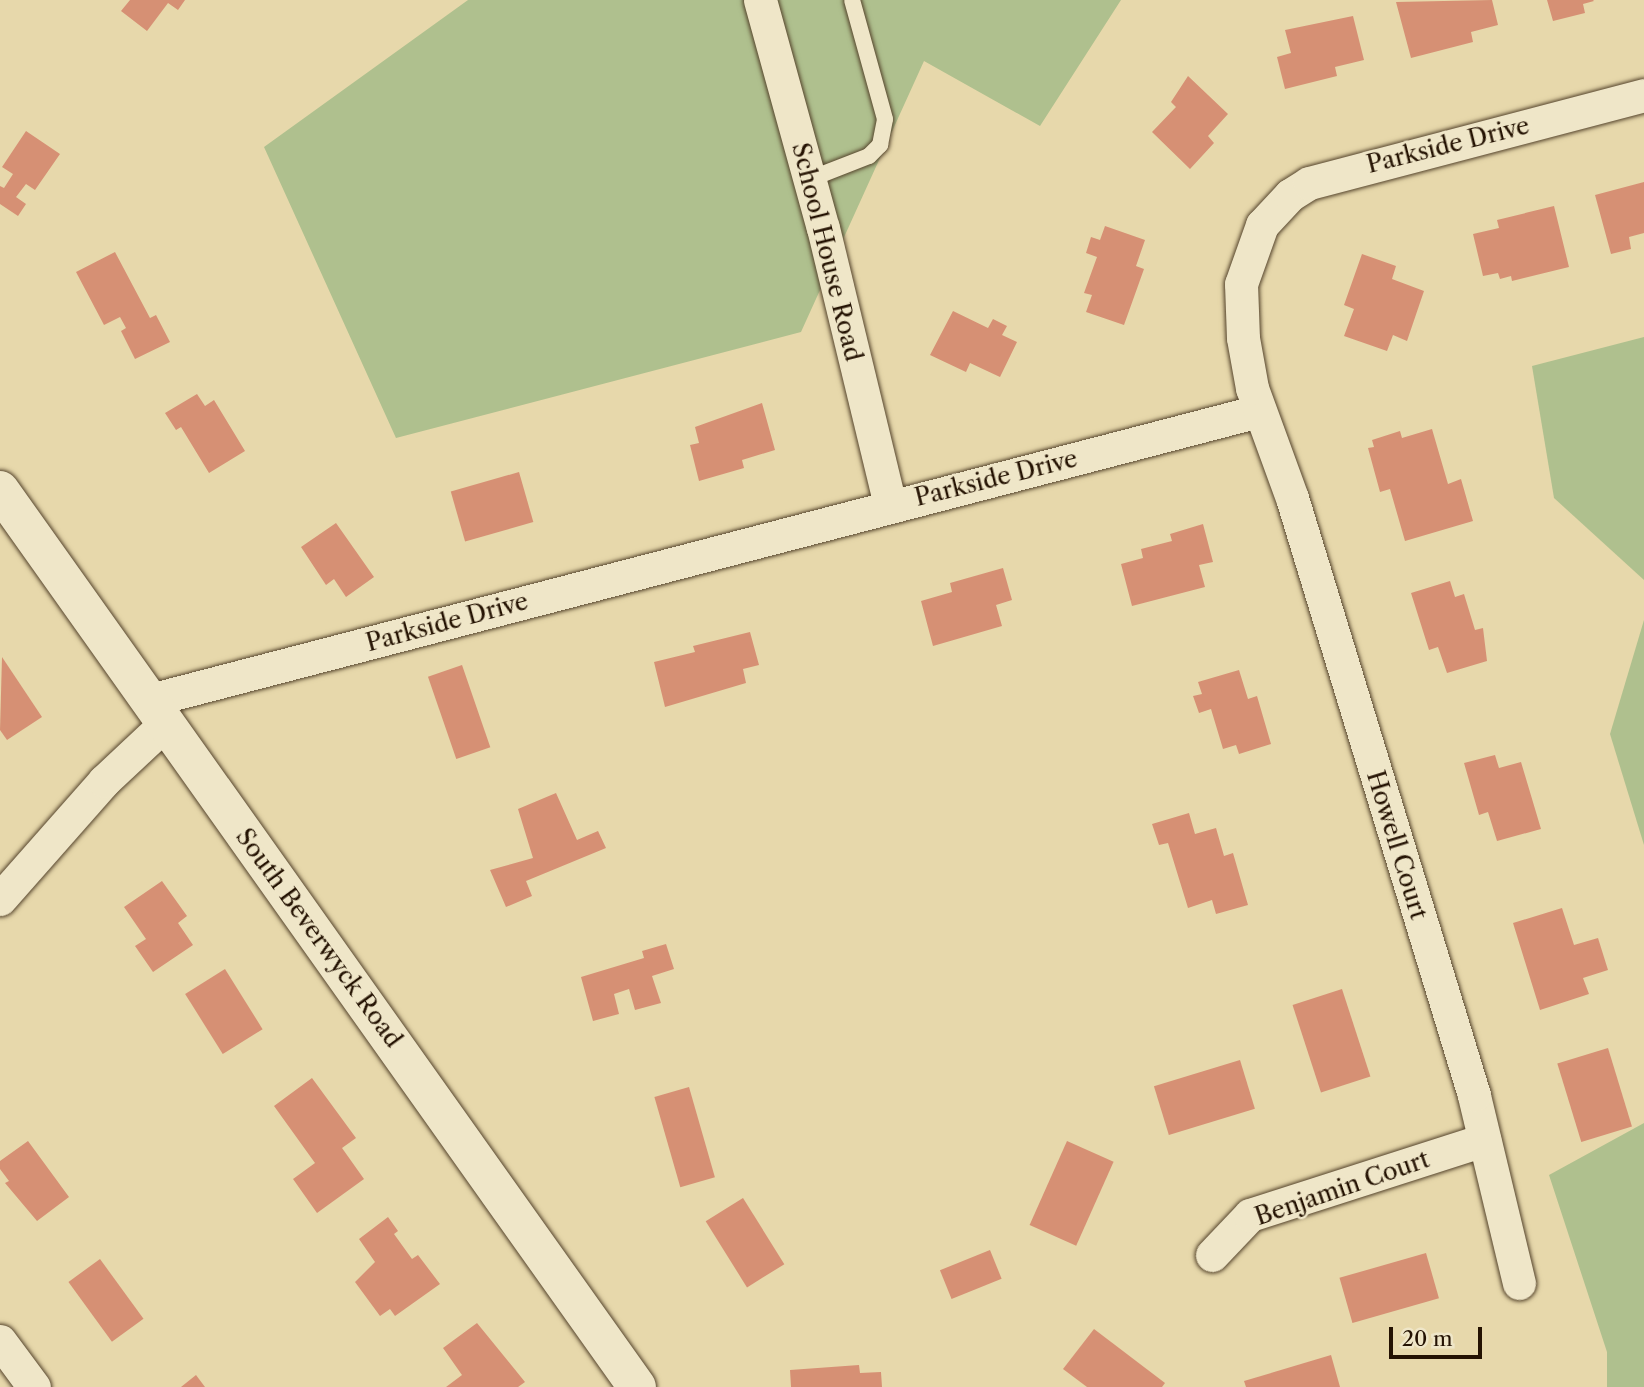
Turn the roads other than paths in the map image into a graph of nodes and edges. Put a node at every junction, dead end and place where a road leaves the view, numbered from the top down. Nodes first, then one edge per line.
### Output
1 (760, 0) edge
2 (852, 0) edge
3 (1644, 95) edge
4 (810, 179) junction
5 (1259, 411) junction
6 (0, 490) edge
7 (890, 505) junction
8 (158, 711) junction
9 (0, 898) edge
10 (1484, 1140) junction
11 (1212, 1255) dead end
12 (1519, 1283) dead end
13 (0, 1341) edge
14 (34, 1387) edge
15 (637, 1387) edge

1 - 4 street, School House Road
2 - 4 lane
3 - 5 street, Parkside Drive
4 - 7 street, School House Road
5 - 7 street, Parkside Drive
5 - 10 street, Howell Court
6 - 8 main road, South Beverwyck Road
7 - 8 street, Parkside Drive
8 - 9 street
8 - 15 main road, South Beverwyck Road
10 - 11 street, Benjamin Court
10 - 12 street, Howell Court
13 - 14 street

